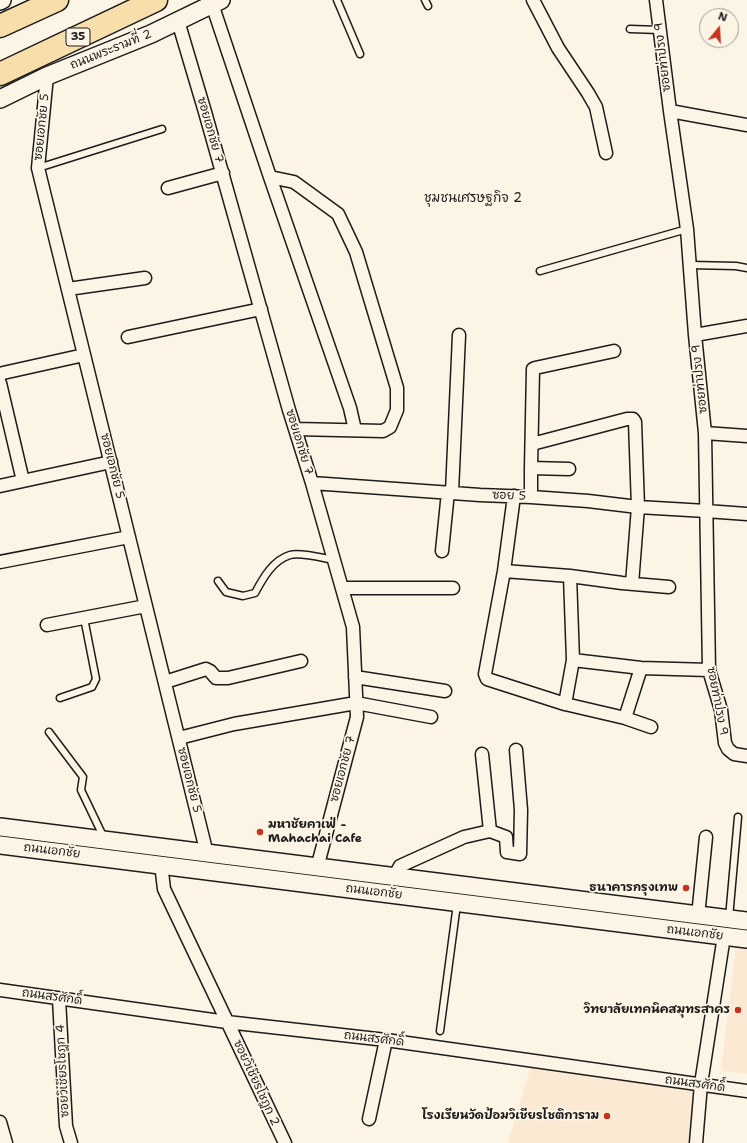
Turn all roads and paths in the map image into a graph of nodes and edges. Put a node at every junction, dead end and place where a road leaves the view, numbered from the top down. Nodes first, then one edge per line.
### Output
1 (41, 0) edge
2 (56, 0) edge
3 (156, 0) edge
4 (337, 0) edge
5 (533, 0) edge
6 (656, 0) edge
7 (217, 2) edge
8 (178, 21) junction
9 (0, 25) edge
10 (630, 29) dead end
11 (660, 30) junction
12 (360, 54) dead end
13 (0, 74) edge
14 (47, 76) junction
15 (0, 99) edge
16 (670, 111) junction
17 (747, 125) edge
18 (162, 129) dead end
19 (606, 153) dead end
20 (38, 168) junction
21 (223, 173) junction
22 (270, 177) junction
23 (168, 188) dead end
24 (687, 229) junction
25 (690, 265) junction
26 (747, 268) edge
27 (540, 271) dead end
28 (145, 278) dead end
29 (68, 289) junction
30 (261, 309) junction
31 (747, 326) edge
32 (459, 335) dead end
33 (695, 336) junction
34 (128, 337) dead end
35 (614, 350) dead end
36 (84, 355) junction
37 (0, 375) edge
38 (0, 383) edge
39 (295, 429) junction
40 (356, 430) junction
41 (706, 433) junction
42 (747, 436) edge
43 (532, 444) junction
44 (111, 462) junction
45 (531, 468) junction
46 (569, 469) dead end
47 (23, 481) junction
48 (312, 483) junction
49 (0, 486) edge
50 (450, 492) junction
51 (514, 496) junction
52 (531, 497) junction
53 (638, 507) junction
54 (706, 511) junction
55 (747, 514) edge
56 (129, 537) junction
57 (442, 551) dead end
58 (334, 560) junction
59 (0, 562) edge
60 (504, 571) junction
61 (570, 576) junction
62 (218, 581) dead end
63 (632, 584) junction
64 (669, 587) dead end
65 (342, 588) junction
66 (453, 588) dead end
67 (146, 606) junction
68 (84, 618) junction
69 (47, 625) dead end
70 (573, 660) junction
71 (301, 661) dead end
72 (641, 668) junction
73 (709, 670) junction
74 (355, 677) junction
75 (165, 682) junction
76 (445, 691) dead end
77 (60, 698) dead end
78 (356, 703) junction
79 (565, 704) junction
80 (432, 717) dead end
81 (625, 718) junction
82 (651, 727) dead end
83 (49, 732) dead end
84 (179, 738) junction
85 (516, 750) dead end
86 (482, 754) dead end
87 (747, 756) edge
88 (738, 817) dead end
89 (0, 827) edge
90 (490, 831) junction
91 (706, 837) dead end
92 (106, 841) junction
93 (0, 845) edge
94 (207, 854) junction
95 (161, 864) junction
96 (318, 868) junction
97 (394, 877) junction
98 (458, 902) junction
99 (698, 916) junction
100 (729, 919) junction
101 (747, 922) edge
102 (724, 936) junction
103 (747, 939) edge
104 (0, 990) edge
105 (59, 998) junction
106 (227, 1022) junction
107 (440, 1031) dead end
108 (386, 1040) junction
109 (701, 1084) junction
110 (747, 1091) edge
111 (369, 1120) dead end
112 (0, 1122) edge
113 (6, 1143) edge
114 (71, 1143) edge
115 (285, 1143) edge
116 (696, 1143) edge

1 - 9 highway
2 - 9 highway
3 - 13 highway, ถนนพระรามที่ 2 / 35
4 - 12 lane
5 - 19 street
6 - 11 street, ซอยท่าปรง 9
7 - 8 main road, ถนนพระรามที่ 2 / 35
7 - 22 street
8 - 14 main road, ถนนพระรามที่ 2 / 35
8 - 21 street, ซอยเอกชัย 7
10 - 11 lane
11 - 16 street, ซอยท่าปรง 9
14 - 15 main road, ถนนพระรามที่ 2 / 35
14 - 20 street, ซอยเอกชัย 5
16 - 17 street
16 - 24 street, ซอยท่าปรง 9
18 - 20 lane
20 - 29 street, ซอยเอกชัย 5
21 - 23 street
21 - 30 street, ซอยเอกชัย 7
22 - 40 street
22 - 40 street
24 - 25 street, ซอยท่าปรง 9
24 - 27 lane
25 - 26 lane
25 - 33 street, ซอยท่าปรง 9
28 - 29 street
29 - 36 street, ซอยเอกชัย 5
30 - 34 street
30 - 39 street, ซอยเอกชัย 7
31 - 33 street
32 - 50 street
33 - 41 street, ซอยท่าปรง 9
35 - 43 street
36 - 37 street
36 - 44 street, ซอยเอกชัย 5
38 - 47 street
39 - 40 street
39 - 48 street, ซอยเอกชัย 7
41 - 42 street
41 - 54 street, ซอยท่าปรง 9
43 - 45 street
43 - 53 street
44 - 47 street
44 - 56 street, ซอยเอกชัย 5
45 - 46 street
45 - 52 street
47 - 49 street
48 - 50 street, ซอย 5
48 - 58 street, ซอยเอกชัย 7
50 - 51 street, ซอย 5
50 - 57 street
51 - 52 street, ซอย 5
51 - 60 street
52 - 53 street, ซอย 5
53 - 54 street, ซอย 5
53 - 63 street
54 - 55 street, ซอย 5
54 - 73 street, ซอยท่าปรง 9
56 - 59 street
56 - 67 street, ซอยเอกชัย 5
58 - 62 lane
58 - 65 street, ซอยเอกชัย 7
60 - 61 street
60 - 79 street
61 - 63 street
61 - 70 street
63 - 64 street
65 - 66 street
65 - 74 street, ซอยเอกชัย 7
67 - 68 street
67 - 75 street, ซอยเอกชัย 5
68 - 69 street
68 - 77 lane
70 - 72 street
70 - 79 street
71 - 75 street
72 - 73 street
72 - 81 street
73 - 87 street, ซอยท่าปรง 9
74 - 76 street
74 - 78 street, ซอยเอกชัย 7
75 - 84 street, ซอยเอกชัย 5
78 - 80 street
78 - 84 street
78 - 96 street, ซอยเอกชัย 7
79 - 81 street
81 - 82 street
83 - 92 lane
84 - 94 street, ซอยเอกชัย 5
85 - 90 street
86 - 90 street
88 - 100 lane
89 - 92 main road, ถนนเอกชัย
90 - 97 street
91 - 99 street
92 - 94 main road, ถนนเอกชัย
93 - 95 main road, ถนนเอกชัย
94 - 96 main road, ถนนเอกชัย
95 - 98 main road, ถนนเอกชัย
95 - 106 street, ซอยวิเชียรโชฎก 2
96 - 97 main road, ถนนเอกชัย
97 - 99 main road, ถนนเอกชัย
98 - 102 main road, ถนนเอกชัย
98 - 107 lane
99 - 100 main road, ถนนเอกชัย
100 - 101 main road, ถนนเอกชัย
102 - 103 main road, ถนนเอกชัย
102 - 109 street
104 - 105 street, ถนนสรศักดิ์
105 - 106 street, ถนนสรศักดิ์
105 - 114 street, ซอยวิเชียรโชฎก 4
106 - 108 street, ถนนสรศักดิ์
106 - 115 street, ซอยวิเชียรโชฎก 2
108 - 109 street, ถนนสรศักดิ์
108 - 111 street
109 - 110 street, ถนนสรศักดิ์
109 - 116 street
112 - 113 street

